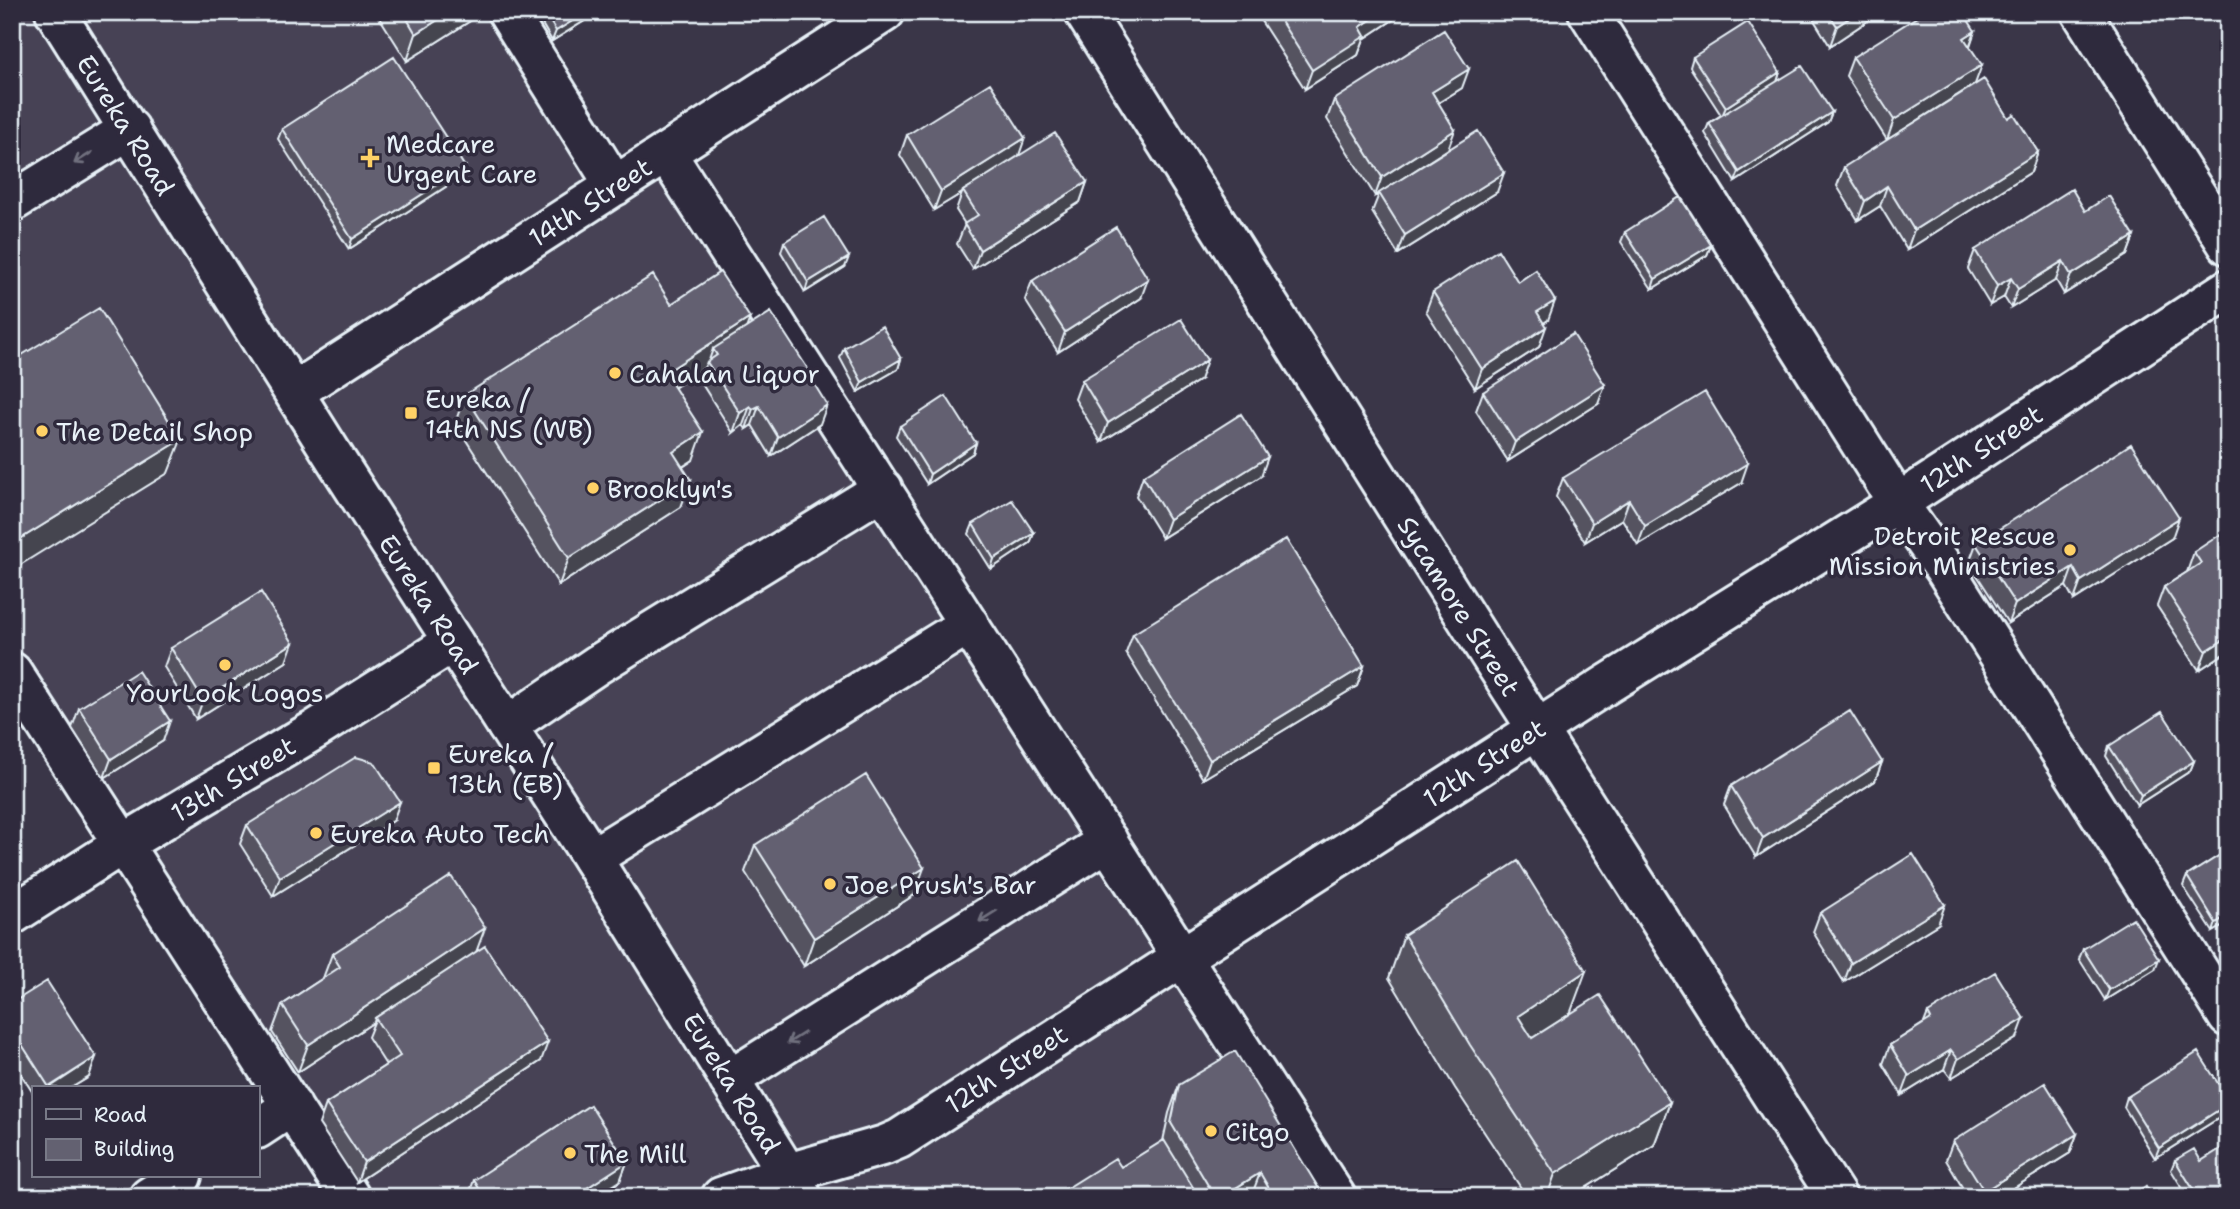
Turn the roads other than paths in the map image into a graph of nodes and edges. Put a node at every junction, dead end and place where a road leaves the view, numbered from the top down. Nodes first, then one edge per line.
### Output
1 (55, 12) edge
2 (507, 12) edge
3 (885, 12) edge
4 (1084, 12) edge
5 (1588, 12) edge
6 (2081, 12) edge
7 (130, 129) junction
8 (666, 153) junction
9 (615, 186) junction
10 (12, 202) edge
11 (2228, 245) edge
12 (2228, 289) edge
13 (294, 392) junction
14 (883, 489) junction
15 (1898, 503) junction
16 (969, 624) junction
17 (453, 642) junction
18 (12, 671) edge
19 (507, 726) junction
20 (1537, 729) junction
21 (1108, 841) junction
22 (123, 844) junction
23 (592, 858) junction
24 (12, 915) edge
25 (1182, 956) junction
26 (2228, 1017) edge
27 (729, 1080) junction
28 (292, 1106) junction
29 (259, 1128) edge
30 (179, 1178) edge
31 (795, 1185) edge
32 (149, 1197) edge
33 (351, 1197) edge
34 (721, 1197) edge
35 (1336, 1197) edge
36 (1837, 1197) edge

1 - 7 street, Eureka Road
2 - 9 street
3 - 8 street, 14th Street
4 - 20 street, Sycamore Street
5 - 15 street
6 - 11 street
7 -> 10 street
7 - 13 street, Eureka Road
8 - 9 street, 14th Street
8 - 14 street
9 - 13 street, 14th Street
12 - 15 street, 12th Street
13 - 17 street, Eureka Road
14 - 16 street
14 - 19 street
15 - 20 street, 12th Street
15 - 26 street
16 - 21 street
16 - 23 street
17 - 19 street, Eureka Road
17 - 22 street, 13th Street
18 - 22 street
19 - 23 street, Eureka Road
20 - 25 street, 12th Street
20 - 36 street, Sycamore Street
21 - 25 street
21 -> 27 street
22 - 24 street, 13th Street
22 - 28 street
23 - 27 street, Eureka Road
25 - 31 street, 12th Street
25 - 35 street
27 - 31 street, Eureka Road
28 - 29 street
28 - 33 street
30 - 32 street
31 - 34 street, 12th Street

